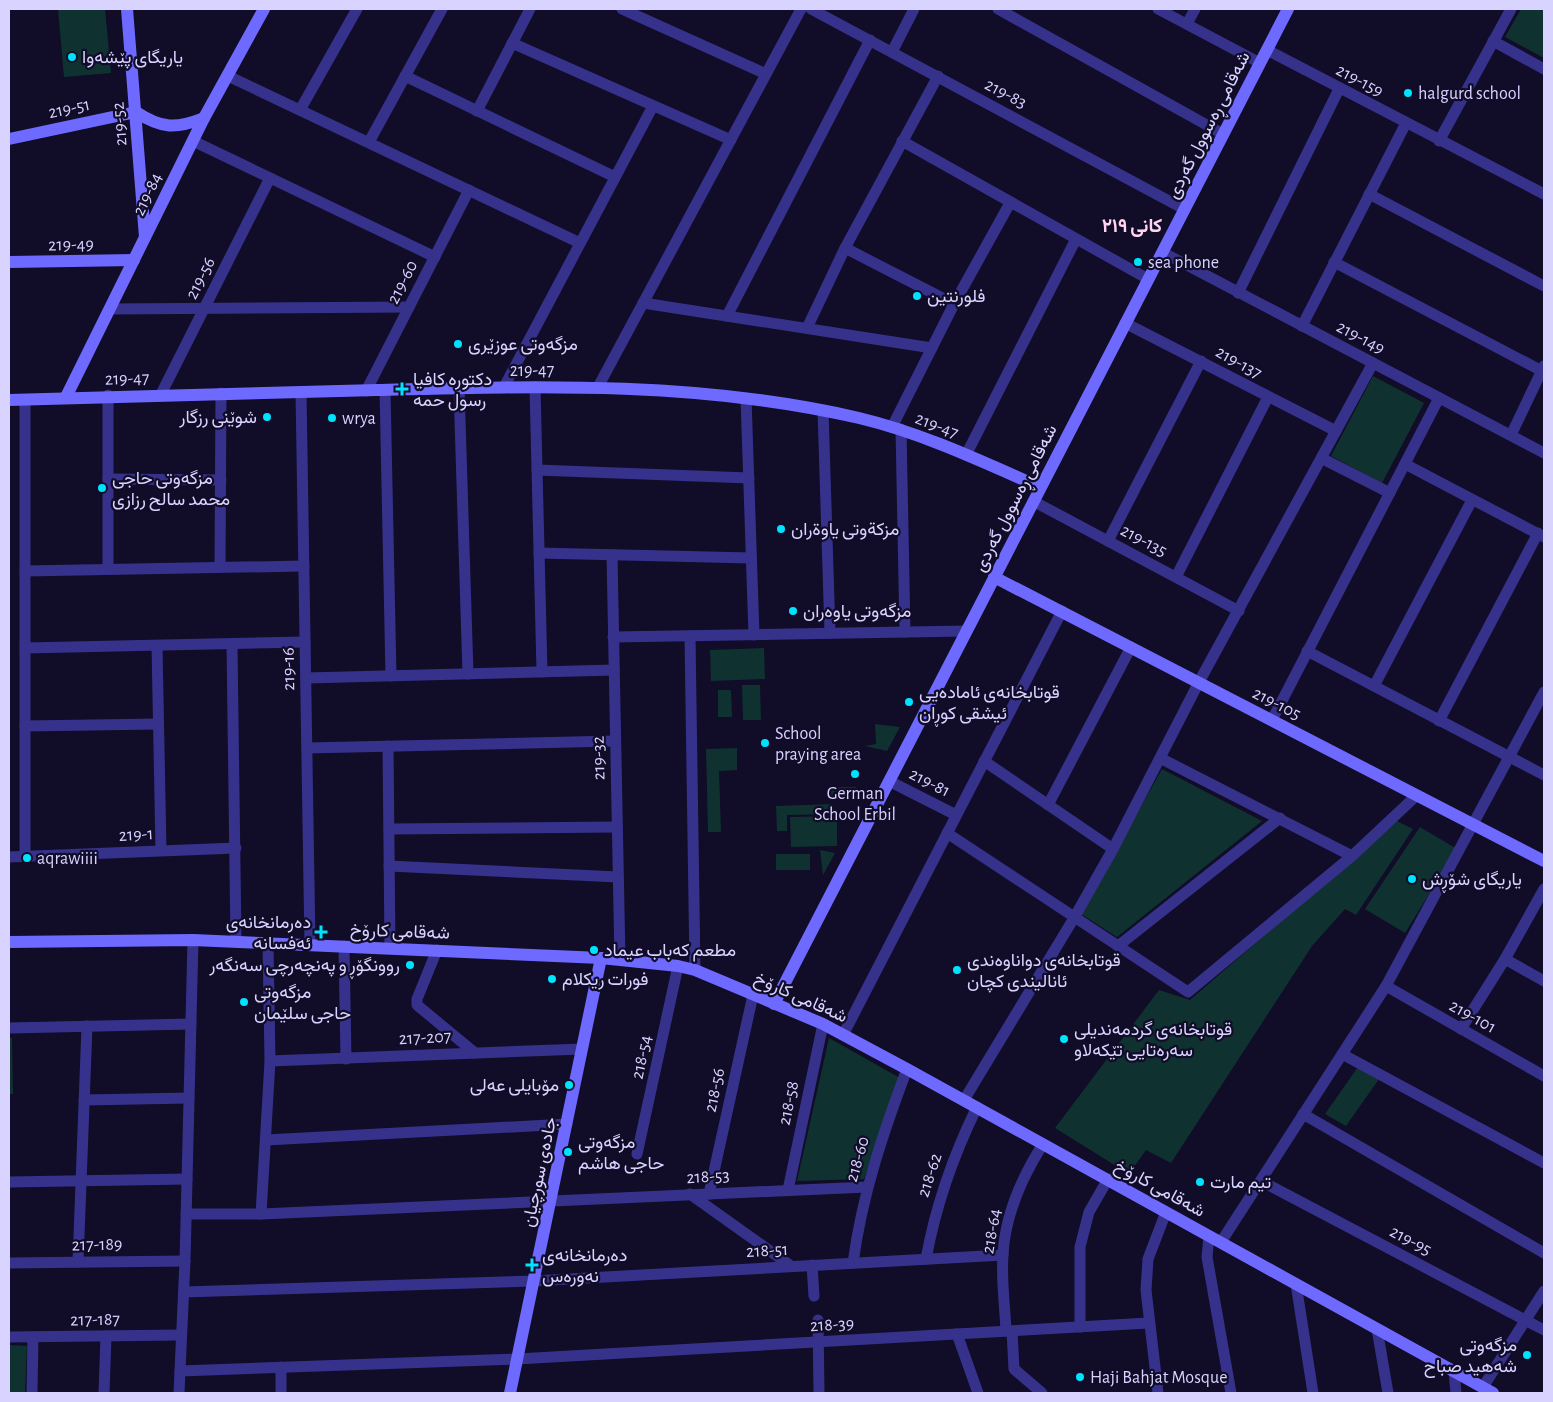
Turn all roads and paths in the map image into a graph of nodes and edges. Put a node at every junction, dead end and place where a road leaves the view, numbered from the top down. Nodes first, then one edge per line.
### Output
1 (127, 9) edge
2 (264, 9) edge
3 (357, 9) edge
4 (442, 9) edge
5 (530, 9) edge
6 (622, 9) edge
7 (801, 9) edge
8 (810, 9) edge
9 (914, 9) edge
10 (998, 9) edge
11 (1158, 9) edge
12 (1195, 9) edge
13 (1288, 9) edge
14 (1511, 9) edge
15 (824, 12) edge
16 (1187, 24) junction
17 (870, 40) junction
18 (1493, 41) junction
19 (512, 44) junction
20 (1266, 50) junction
21 (892, 52) junction
22 (1260, 63) junction
23 (1544, 69) edge
24 (766, 74) junction
25 (228, 76) junction
26 (405, 76) junction
27 (938, 76) junction
28 (1339, 89) junction
29 (653, 106) junction
30 (300, 110) junction
31 (477, 111) junction
32 (136, 112) junction
33 (204, 118) junction
34 (1406, 123) junction
35 (1223, 134) junction
36 (9, 139) edge
37 (731, 140) junction
38 (193, 141) junction
39 (902, 141) junction
40 (1439, 141) junction
41 (369, 142) junction
42 (615, 177) junction
43 (270, 178) junction
44 (469, 190) junction
45 (1369, 194) junction
46 (1544, 194) edge
47 (1010, 203) junction
48 (1184, 209) junction
49 (145, 237) junction
50 (1076, 239) junction
51 (580, 243) junction
52 (845, 248) junction
53 (1162, 252) junction
54 (435, 257) junction
55 (134, 260) junction
56 (9, 262) edge
57 (1334, 262) junction
58 (1148, 279) junction
59 (1544, 286) edge
60 (1238, 293) junction
61 (643, 303) junction
62 (954, 304) junction
63 (409, 307) junction
64 (204, 308) junction
65 (110, 309) junction
66 (727, 316) junction
67 (1125, 323) junction
68 (1302, 326) junction
69 (807, 328) junction
70 (932, 348) junction
71 (1201, 361) junction
72 (1373, 363) junction
73 (1543, 368) edge
74 (504, 387) junction
75 (536, 387) junction
76 (598, 387) junction
77 (459, 388) junction
78 (385, 390) junction
79 (366, 391) junction
80 (301, 392) junction
81 (220, 393) junction
82 (161, 394) junction
83 (108, 395) junction
84 (66, 397) junction
85 (1268, 397) junction
86 (746, 398) junction
87 (1439, 398) junction
88 (9, 400) edge
89 (25, 400) junction
90 (823, 410) junction
91 (896, 428) junction
92 (1336, 432) junction
93 (1511, 435) junction
94 (1544, 452) edge
95 (966, 454) junction
96 (1323, 458) junction
97 (1405, 464) junction
98 (537, 470) junction
99 (749, 478) junction
100 (108, 479) junction
101 (220, 480) junction
102 (1040, 487) junction
103 (1390, 493) junction
104 (1472, 500) junction
105 (1033, 501) junction
106 (1541, 535) edge
107 (1108, 541) junction
108 (539, 553) junction
109 (612, 555) junction
110 (751, 558) junction
111 (304, 566) junction
112 (220, 567) junction
113 (108, 569) junction
114 (25, 571) junction
115 (1176, 576) junction
116 (994, 577) junction
117 (1062, 611) junction
118 (1238, 611) junction
119 (966, 631) junction
120 (905, 632) junction
121 (830, 633) junction
122 (754, 635) junction
123 (690, 636) junction
124 (613, 637) junction
125 (305, 642) junction
126 (232, 645) junction
127 (157, 646) junction
128 (1131, 647) junction
129 (25, 648) junction
130 (1308, 651) junction
131 (614, 670) junction
132 (542, 672) junction
133 (468, 674) junction
134 (390, 676) junction
135 (306, 678) junction
136 (1199, 682) junction
137 (1374, 686) junction
138 (1544, 692) edge
139 (1272, 720) junction
140 (1439, 721) junction
141 (158, 724) junction
142 (25, 726) junction
143 (615, 741) junction
144 (388, 746) junction
145 (307, 748) junction
146 (1160, 758) junction
147 (1510, 759) junction
148 (984, 761) junction
149 (1544, 775) edge
150 (889, 781) junction
151 (1417, 795) junction
152 (1048, 806) junction
153 (956, 815) junction
154 (1280, 818) junction
155 (1474, 824) junction
156 (617, 827) junction
157 (389, 828) junction
158 (947, 832) junction
159 (236, 848) junction
160 (1112, 849) junction
161 (161, 850) junction
162 (26, 856) junction
163 (1352, 856) junction
164 (9, 857) edge
165 (1544, 861) edge
166 (390, 866) junction
167 (618, 877) junction
168 (1544, 889) edge
169 (1074, 918) junction
170 (193, 940) junction
171 (9, 942) edge
172 (236, 942) junction
173 (268, 943) junction
174 (310, 945) junction
175 (344, 946) junction
176 (1118, 946) junction
177 (390, 948) junction
178 (437, 950) junction
179 (601, 958) junction
180 (1505, 958) junction
181 (620, 960) junction
182 (678, 966) junction
183 (695, 970) junction
184 (1544, 981) edge
185 (1386, 986) junction
186 (753, 995) junction
187 (774, 1004) junction
188 (191, 1024) junction
189 (823, 1024) junction
190 (87, 1026) junction
191 (9, 1028) edge
192 (1461, 1029) junction
193 (843, 1035) junction
194 (582, 1049) junction
195 (475, 1052) junction
196 (1342, 1054) junction
197 (346, 1059) junction
198 (270, 1061) junction
199 (907, 1069) junction
200 (1544, 1076) edge
201 (189, 1098) junction
202 (84, 1100) junction
203 (964, 1100) junction
204 (977, 1107) junction
205 (1303, 1114) junction
206 (567, 1124) junction
207 (266, 1140) junction
208 (1043, 1144) junction
209 (637, 1154) dead end
210 (1544, 1163) edge
211 (187, 1178) junction
212 (1108, 1179) junction
213 (81, 1180) junction
214 (1261, 1181) junction
215 (9, 1182) edge
216 (867, 1187) junction
217 (788, 1190) junction
218 (690, 1194) junction
219 (709, 1194) junction
220 (550, 1201) junction
221 (1166, 1212) junction
222 (186, 1214) junction
223 (261, 1214) junction
224 (1215, 1239) junction
225 (1544, 1254) edge
226 (1003, 1255) junction
227 (926, 1259) junction
228 (185, 1261) junction
229 (78, 1262) junction
230 (9, 1263) edge
231 (853, 1263) junction
232 (812, 1265) junction
233 (791, 1266) junction
234 (534, 1281) junction
235 (1296, 1284) junction
236 (184, 1292) junction
237 (1544, 1292) edge
238 (814, 1296) dead end
239 (818, 1320) dead end
240 (1526, 1320) junction
241 (1148, 1323) junction
242 (1080, 1327) junction
243 (1377, 1329) junction
244 (1544, 1330) edge
245 (1009, 1331) junction
246 (957, 1334) junction
247 (181, 1335) junction
248 (106, 1336) junction
249 (9, 1337) edge
250 (33, 1337) junction
251 (819, 1342) junction
252 (517, 1359) junction
253 (281, 1367) junction
254 (180, 1371) junction
255 (1454, 1371) junction
256 (1488, 1390) edge
257 (32, 1393) edge
258 (104, 1393) edge
259 (179, 1393) edge
260 (281, 1393) edge
261 (510, 1393) edge
262 (819, 1393) edge
263 (978, 1393) edge
264 (1042, 1393) edge
265 (1158, 1393) edge
266 (1231, 1393) edge
267 (1313, 1393) edge
268 (1388, 1393) edge
269 (1456, 1393) edge

1 - 32 street, 219-52
2 - 25 street, 219-84
3 - 30 street
4 - 26 street
5 - 19 street
6 - 24 street
7 - 24 street
8 - 15 street, 219-83
9 - 21 street
10 - 35 street
11 - 16 street
12 - 16 street
13 - 20 street, شەقامی ڕەسوول گەردی
14 - 18 street
15 - 17 street, 219-83
16 - 22 street
17 - 21 street, 219-83
17 - 66 street
18 - 23 street
18 - 40 street
19 - 29 street
19 - 31 street
20 - 22 street, شەقامی ڕەسوول گەردی
20 - 28 street, 219-159
21 - 27 street, 219-83
22 - 35 street, شەقامی ڕەسوول گەردی
24 - 37 street
25 - 30 street
25 - 33 street, 219-84
26 - 31 street
26 - 41 street
27 - 39 street
27 - 48 street, 219-83
28 - 34 street, 219-159
28 - 60 street
29 - 37 street
29 - 42 street
30 - 41 street
31 - 42 street
32 - 33 street
32 - 36 street, 219-51
32 - 49 street, 219-52
33 - 38 street, 219-84
34 - 40 street, 219-159
34 - 45 street
35 - 48 street, شەقامی ڕەسوول گەردی
37 - 61 street
38 - 43 street
38 - 49 street, 219-84
39 - 47 street
39 - 52 street
40 - 46 street, 219-159
41 - 44 street
42 - 51 street
43 - 54 street
43 - 64 street, 219-56
44 - 51 street
44 - 54 street, 219-60
45 - 57 street
45 - 59 street
47 - 50 street
47 - 62 street
48 - 53 street, شەقامی ڕەسوول گەردی
49 - 55 street, 219-84
50 - 58 street
50 - 95 street
51 - 74 street
52 - 62 street
52 - 69 street
53 - 58 street, شەقامی ڕەسوول گەردی
53 - 60 street, 219-149
54 - 63 street, 219-60
55 - 56 street, 219-49
55 - 65 street, 219-84
57 - 68 street
57 - 73 street
58 - 67 street, شەقامی ڕەسوول گەردی
60 - 68 street, 219-149
61 - 66 street
61 - 76 street
62 - 70 street
63 - 64 street
63 - 79 street, 219-60
64 - 65 street
64 - 82 street, 219-56
65 - 84 street, 219-84
66 - 69 street
67 - 71 street, 219-137
67 - 102 street, شەقامی ڕەسوول گەردی
68 - 72 street, 219-149
69 - 70 street
70 - 91 street
71 - 85 street, 219-137
71 - 107 street
72 - 87 street, 219-149
72 - 92 street
73 - 93 street
74 - 75 street, 219-47
74 - 77 street, 219-47
75 - 76 street, 219-47
75 - 98 street
76 - 86 street, 219-47
77 - 78 street, 219-47
77 - 133 street
78 - 79 street, 219-47
78 - 134 street
79 - 80 street, 219-47
80 - 81 street, 219-47
80 - 111 street, 219-16
81 - 82 street, 219-47
81 - 101 street
82 - 83 street, 219-47
83 - 84 street, 219-47
83 - 100 street
84 - 89 street, 219-47
85 - 92 street, 219-137
85 - 115 street
86 - 90 street, 219-47
86 - 99 street
87 - 93 street, 219-149
87 - 97 street
88 - 89 street, 219-47
89 - 114 street
90 - 91 street, 219-47
90 - 121 street
91 - 95 street, 219-47
91 - 120 street
92 - 96 street
93 - 94 street, 219-149
95 - 102 street, 219-47
96 - 103 street
96 - 118 street
97 - 103 street
97 - 104 street
98 - 99 street
98 - 108 street
99 - 110 street
100 - 101 street
100 - 113 street
101 - 112 street
102 - 105 street, شەقامی ڕەسوول گەردی
103 - 130 street
104 - 106 street
104 - 137 street
105 - 107 street, 219-135
105 - 116 street, شەقامی ڕەسوول گەردی
106 - 140 street
107 - 115 street, 219-135
108 - 109 street
108 - 132 street
109 - 110 street
109 - 124 street, 219-32
110 - 122 street
111 - 112 street
111 - 125 street, 219-16
112 - 113 street
113 - 114 street
114 - 129 street
115 - 118 street, 219-135
116 - 117 street, 219-105
116 - 119 street, شەقامی ڕەسوول گەردی
117 - 128 street, 219-105
117 - 148 street
118 - 136 street
119 - 120 street
119 - 150 street, شەقامی ڕەسوول گەردی
120 - 121 street
121 - 122 street
122 - 123 street
123 - 124 street
123 - 183 street
124 - 131 street, 219-32
125 - 126 street
125 - 135 street, 219-16
126 - 127 street
126 - 159 street
127 - 129 street
127 - 141 street
128 - 136 street, 219-105
128 - 152 street
129 - 142 street
130 - 137 street
130 - 139 street
131 - 132 street
131 - 143 street, 219-32
132 - 133 street
133 - 134 street
134 - 135 street
135 - 145 street, 219-16
136 - 139 street, 219-105
136 - 146 street
137 - 140 street
138 - 147 street
139 - 151 street, 219-105
140 - 147 street
141 - 142 street
141 - 161 street
142 - 162 street
143 - 144 street
143 - 156 street, 219-32
144 - 145 street
144 - 157 street
145 - 174 street, 219-16
146 - 154 street
146 - 160 street
147 - 149 street
147 - 155 street
148 - 152 street
148 - 153 street
150 - 153 street, 219-81
150 - 187 street, شەقامی ڕەسوول گەردی
151 - 155 street, 219-105
151 - 163 street
152 - 160 street
153 - 158 street
154 - 163 street
154 - 176 street
155 - 165 street, 219-105
155 - 185 street
156 - 157 street
156 - 167 street, 219-32
157 - 166 street
158 - 169 street
158 - 193 street
159 - 161 street, 219-1
159 - 172 street
160 - 169 street
161 - 162 street, 219-1
162 - 164 street, 219-1
163 - 176 street
166 - 167 street
166 - 177 street
167 - 181 street, 219-32
168 - 180 street
169 - 176 street
169 - 203 street
170 - 171 street, شەقامی کارۆخ
170 - 172 street, شەقامی کارۆخ
170 - 188 street
172 - 173 street, شەقامی کارۆخ
173 - 174 street, شەقامی کارۆخ
173 - 198 street
174 - 175 street, شەقامی کارۆخ
175 - 177 street, شەقامی کارۆخ
175 - 197 street
177 - 178 street, شەقامی کارۆخ
178 - 179 street, شەقامی کارۆخ
178 - 195 street
179 - 181 street, شەقامی کارۆخ
179 - 194 street, جادەی سورچیان
180 - 184 street
180 - 192 street
181 - 182 street, شەقامی کارۆخ
182 - 183 street, شەقامی کارۆخ
182 - 209 street, 218-54
183 - 186 street, شەقامی کارۆخ
185 - 192 street, 219-101
185 - 196 street
186 - 187 street, شەقامی کارۆخ
186 - 219 street, 218-56
187 - 189 street, شەقامی کارۆخ
188 - 190 street
188 - 201 street
189 - 193 street, شەقامی کارۆخ
189 - 217 street, 218-58
190 - 191 street
190 - 202 street
192 - 200 street, 219-101
193 - 199 street, شەقامی کارۆخ
194 - 195 street, 217-207
194 - 206 street, جادەی سورچیان
195 - 197 street, 217-207
196 - 205 street
196 - 210 street
197 - 198 street, 217-207
198 - 207 street
199 - 203 street, شەقامی کارۆخ
199 - 216 street, 218-60
201 - 202 street
201 - 211 street
202 - 213 street
203 - 204 street, شەقامی کارۆخ
204 - 208 street, شەقامی کارۆخ
204 - 227 street, 218-62
205 - 214 street
205 - 225 street
206 - 207 street
206 - 220 street, جادەی سورچیان
207 - 223 street
208 - 212 street, شەقامی کارۆخ
208 - 226 street, 218-64
211 - 213 street
211 - 222 street
212 - 221 street, شەقامی کارۆخ
212 - 242 street
213 - 215 street
213 - 229 street
214 - 224 street
214 - 240 street, 219-95
216 - 217 street, 218-53
216 - 231 street, 218-60
217 - 219 street, 218-53
218 - 219 street, 218-53
218 - 220 street, 218-53
218 - 233 street
220 - 223 street, 218-53
220 - 234 street, جادەی سورچیان
221 - 224 street, شەقامی کارۆخ
221 - 241 street
222 - 223 street, 218-53
222 - 228 street
224 - 235 street, شەقامی کارۆخ
224 - 266 street
226 - 227 street, 218-51
226 - 245 street, 218-64
227 - 231 street, 218-51
228 - 229 street, 217-189
228 - 236 street
229 - 230 street, 217-189
231 - 232 street, 218-51
232 - 233 street, 218-51
232 - 238 street
233 - 234 street, 218-51
234 - 236 street, 218-51
234 - 252 street, جادەی سورچیان
235 - 243 street, شەقامی کارۆخ
235 - 267 street
236 - 247 street
237 - 240 street
239 - 251 street
240 - 244 street, 219-95
240 - 256 street
241 - 242 street, 218-39
241 - 265 street
242 - 245 street, 218-39
243 - 255 street, شەقامی کارۆخ
243 - 268 street
245 - 246 street, 218-39
245 - 264 street, 218-64
246 - 251 street, 218-39
246 - 263 street
247 - 248 street, 217-187
247 - 254 street
248 - 250 street, 217-187
248 - 258 street
249 - 250 street, 217-187
250 - 257 street
251 - 252 street, 218-39
251 - 262 street
252 - 253 street, 218-39
252 - 261 street, جادەی سورچیان
253 - 254 street, 218-39
253 - 260 street
254 - 259 street
255 - 256 street, شەقامی کارۆخ
255 - 269 street

